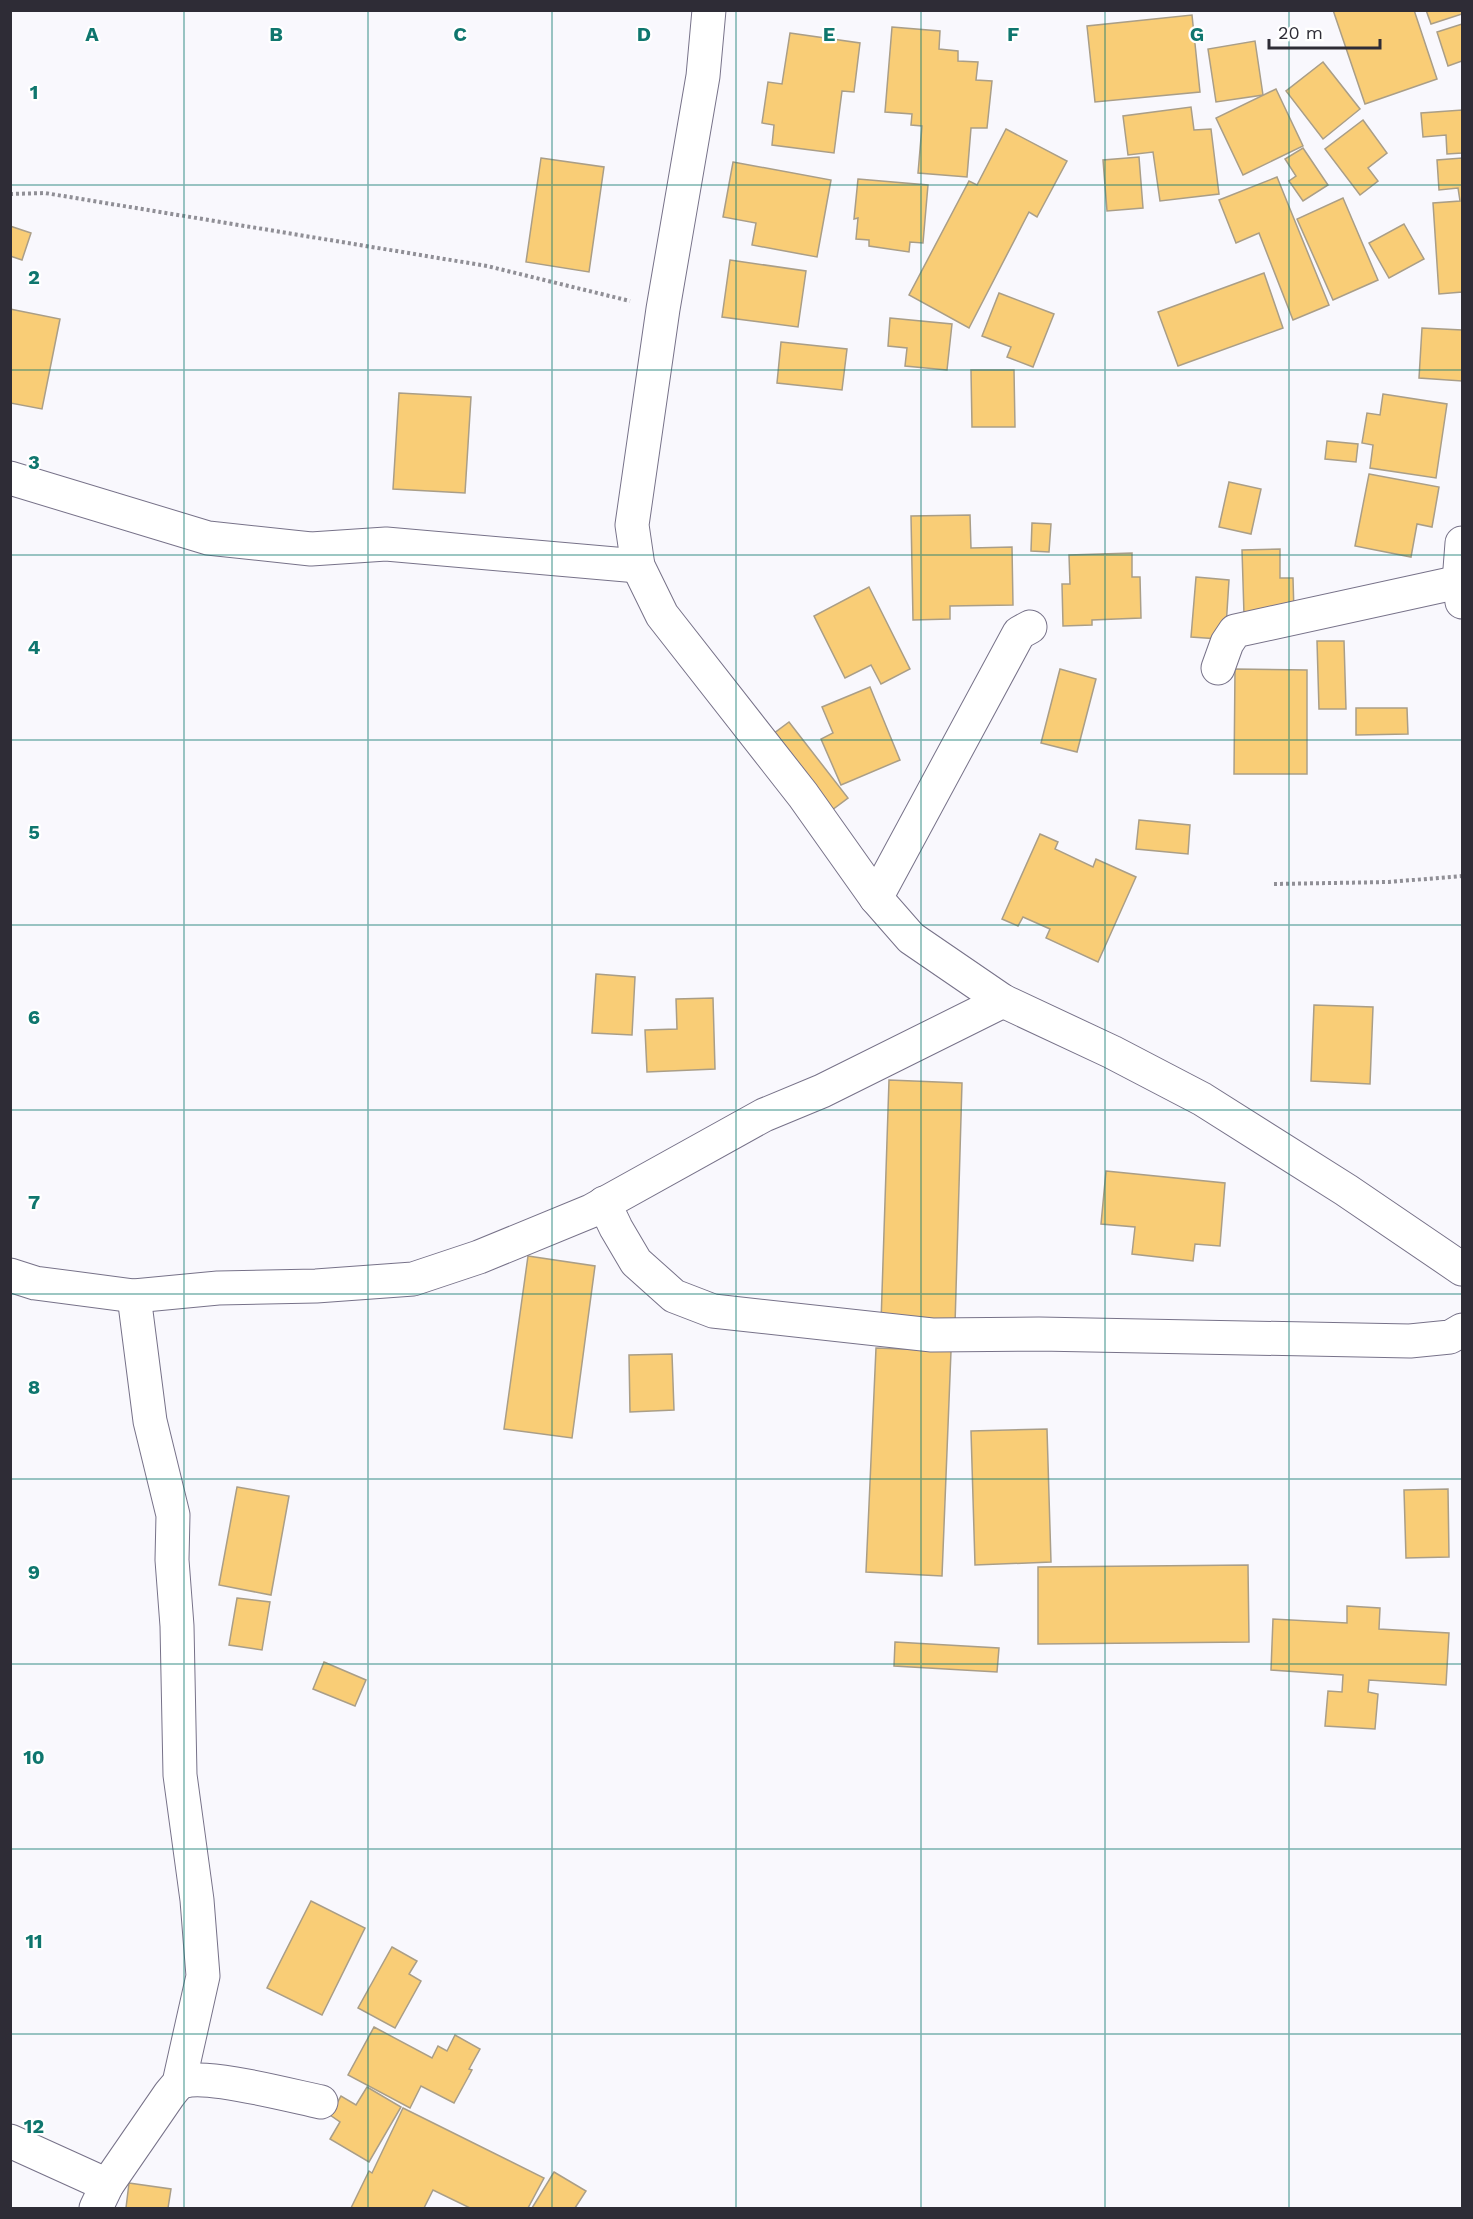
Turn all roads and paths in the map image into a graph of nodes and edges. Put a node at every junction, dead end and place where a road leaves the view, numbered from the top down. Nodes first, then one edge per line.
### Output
1 (709, 10) edge
2 (10, 194) edge
3 (663, 309) junction
4 (10, 478) edge
5 (1462, 543) edge
6 (638, 566) junction
7 (1461, 592) edge
8 (1030, 627) dead end
9 (1218, 668) dead end
10 (1462, 876) edge
11 (1274, 884) dead end
12 (876, 898) junction
13 (1003, 1001) junction
14 (604, 1203) junction
15 (1462, 1269) edge
16 (10, 1275) edge
17 (134, 1296) junction
18 (1462, 1330) edge
19 (179, 2083) junction
20 (321, 2102) dead end
21 (10, 2141) edge
22 (102, 2197) edge

1 - 3 street
2 - 3 path
3 - 6 street
4 - 6 street
5 - 7 street
6 - 12 street
7 - 9 street
8 - 12 street
10 - 11 path
12 - 13 street
13 - 14 street
13 - 15 street
14 - 17 street
14 - 18 street
16 - 17 street
17 - 19 street
19 - 20 street
19 - 22 street
21 - 22 street

